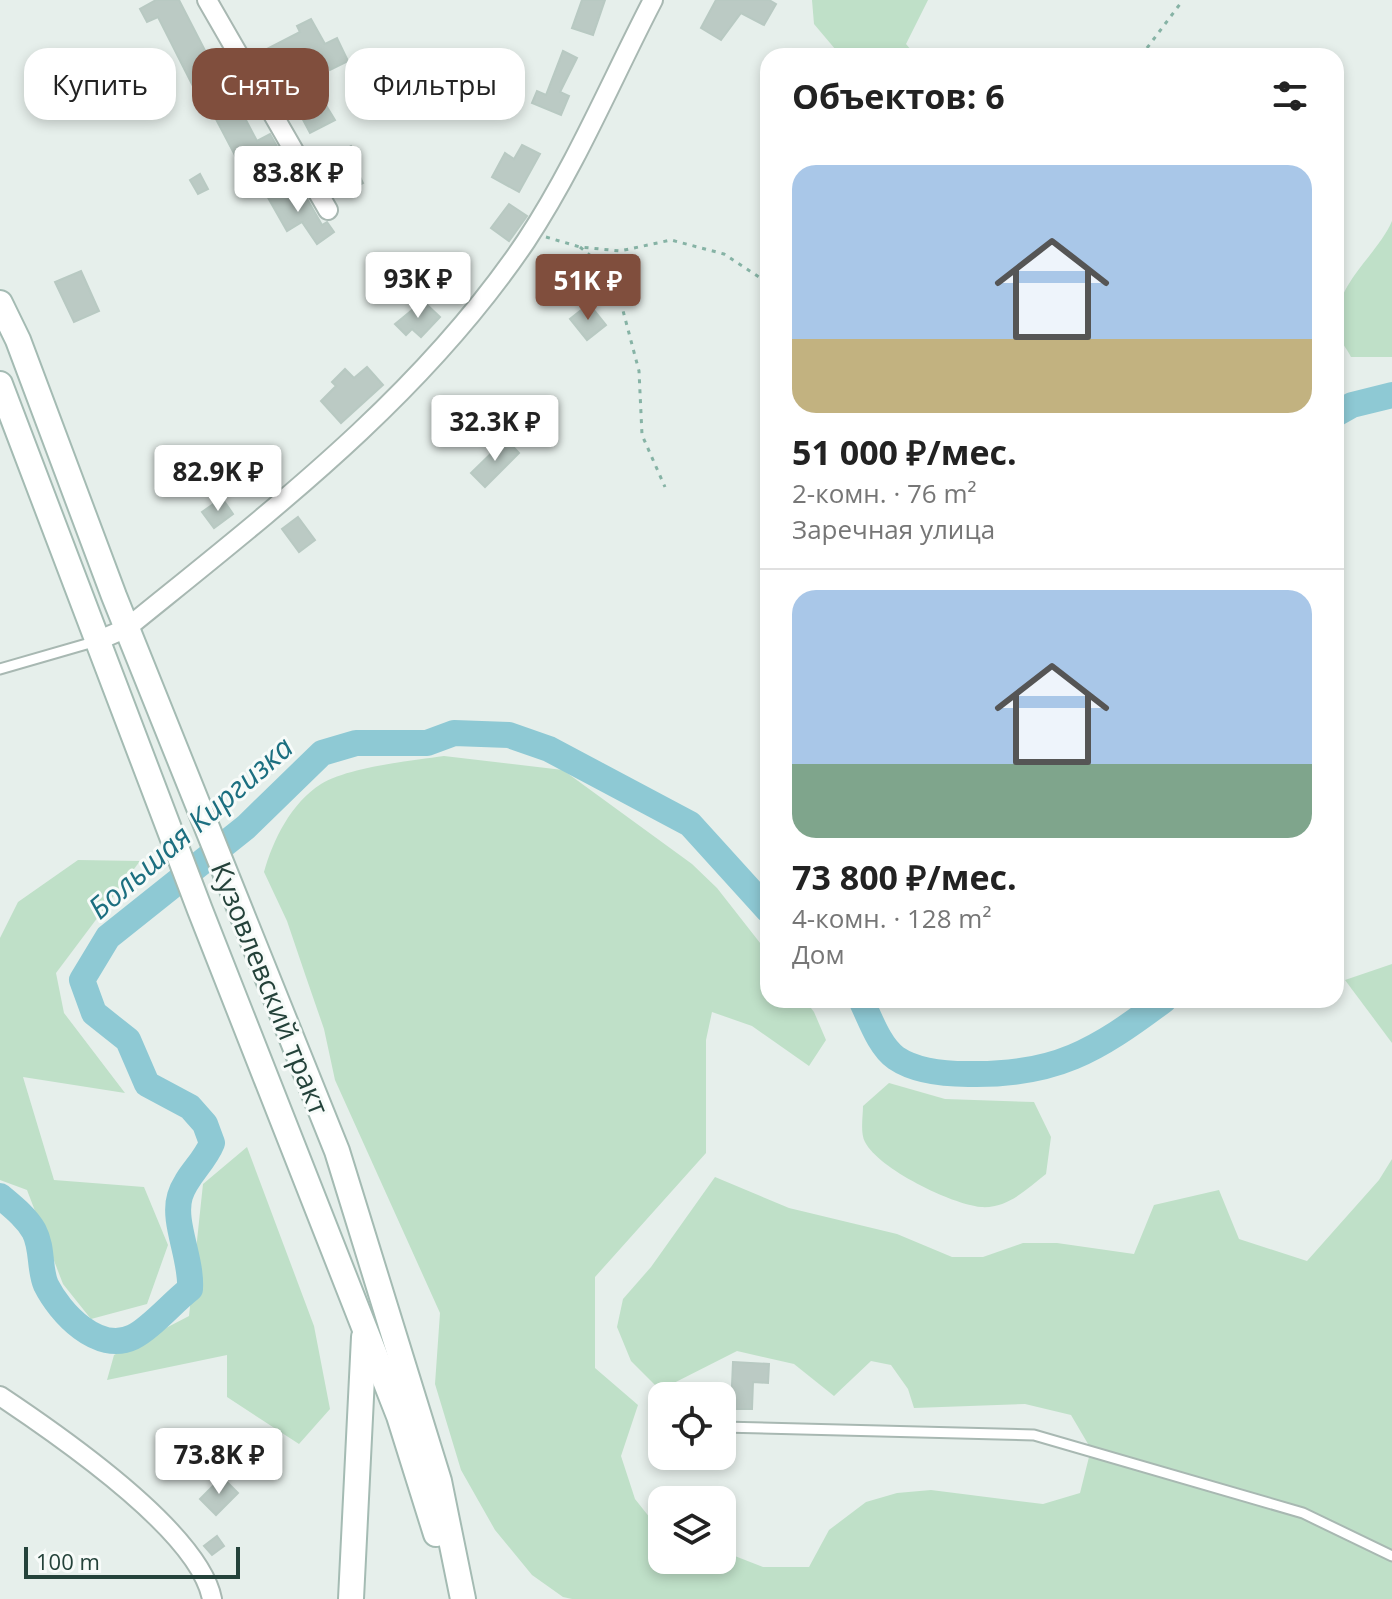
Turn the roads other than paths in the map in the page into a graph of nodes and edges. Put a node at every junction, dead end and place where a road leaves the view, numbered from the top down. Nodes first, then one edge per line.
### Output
1 (207, 0) edge
2 (653, 0) edge
3 (328, 210) dead end
4 (0, 303) edge
5 (0, 384) edge
6 (127, 628) junction
7 (97, 641) junction
8 (0, 669) edge
9 (364, 1326) junction
10 (0, 1396) edge
11 (736, 1427) edge
12 (1392, 1556) edge
13 (212, 1599) edge
14 (351, 1599) edge
15 (456, 1599) edge
16 (463, 1599) edge

1 - 3 street
2 - 6 street
4 - 6 main road, Кузовлевский тракт
5 - 7 main road, Кузовлевский тракт
6 - 7 street
6 - 16 main road, Кузовлевский тракт
7 - 8 lane
7 - 9 main road, Кузовлевский тракт
9 - 14 main road, Кузовлевский тракт
9 - 15 main road, Кузовлевский тракт
10 - 13 street
11 - 12 lane

